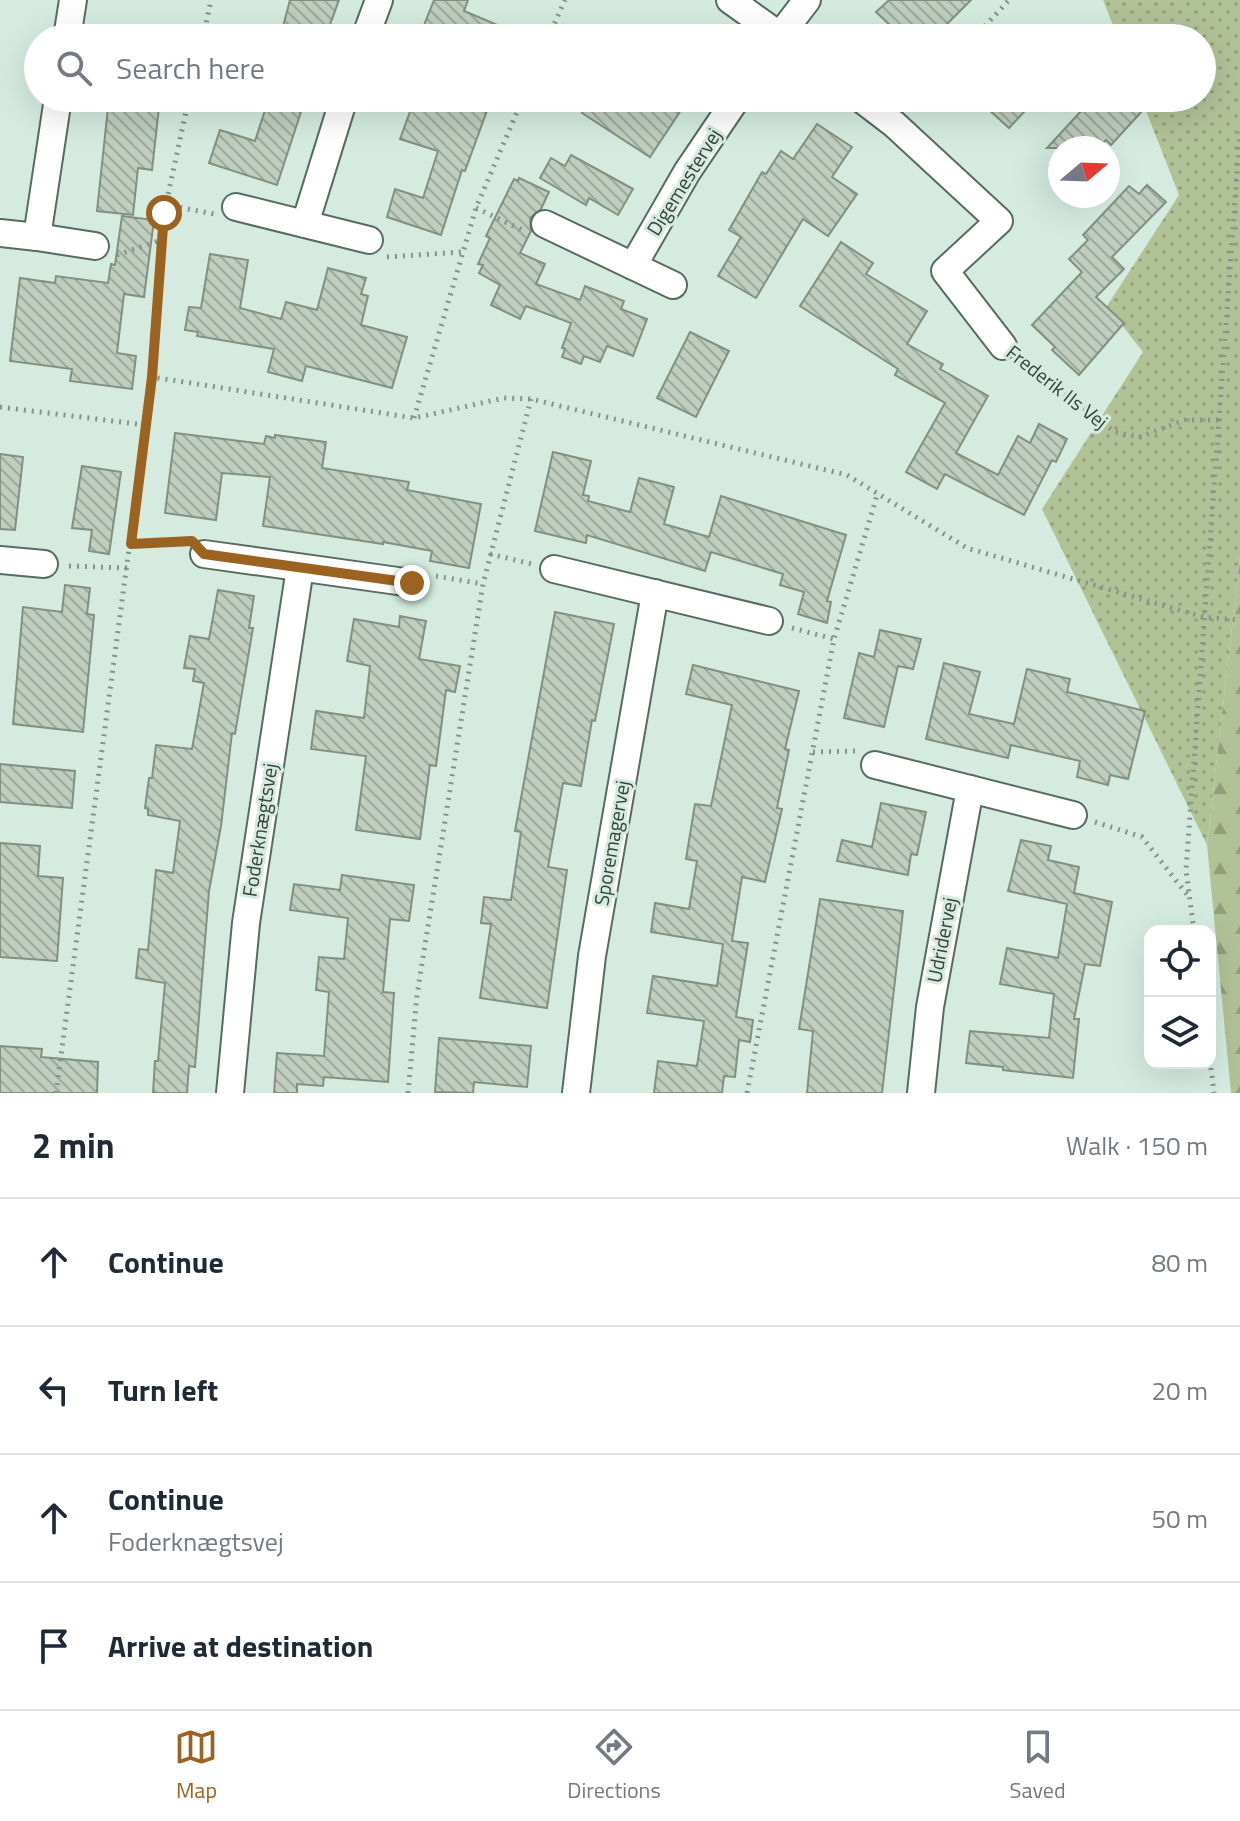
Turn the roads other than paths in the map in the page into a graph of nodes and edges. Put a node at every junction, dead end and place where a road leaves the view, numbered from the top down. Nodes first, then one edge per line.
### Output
1 (73, 0) edge
2 (379, 0) edge
3 (730, 0) edge
4 (807, 0) edge
5 (69, 24) edge
6 (370, 24) edge
7 (762, 24) edge
8 (789, 24) edge
9 (56, 112) edge
10 (340, 112) edge
11 (728, 112) edge
12 (878, 112) edge
13 (236, 207) road end
14 (305, 224) junction
15 (545, 224) road end
16 (0, 233) edge
17 (37, 237) junction
18 (369, 240) road end
19 (95, 246) road end
20 (633, 266) junction
21 (673, 285) dead end
22 (1003, 346) road end
23 (204, 554) road end
24 (0, 560) edge
25 (44, 564) road end
26 (300, 568) junction
27 (554, 569) road end
28 (412, 583) road end
29 (655, 593) junction
30 (769, 621) dead end
31 (875, 765) road end
32 (970, 789) junction
33 (1073, 815) road end
34 (230, 1093) edge
35 (576, 1093) edge
36 (921, 1093) edge

1 - 5 street
2 - 6 street
3 - 7 street
4 - 8 street
9 - 17 street
10 - 14 street
11 - 20 street, Digemestervej
12 - 22 street, Frederik IIs Vej
13 - 14 street
14 - 18 street
15 - 20 street
16 - 17 street
17 - 19 street
20 - 21 street
23 - 26 street
24 - 25 street
26 - 28 street
26 - 34 street, Foderknægtsvej
27 - 29 street
29 - 30 street
29 - 35 street, Sporemagervej
31 - 32 street
32 - 33 street
32 - 36 street, Udridervej

